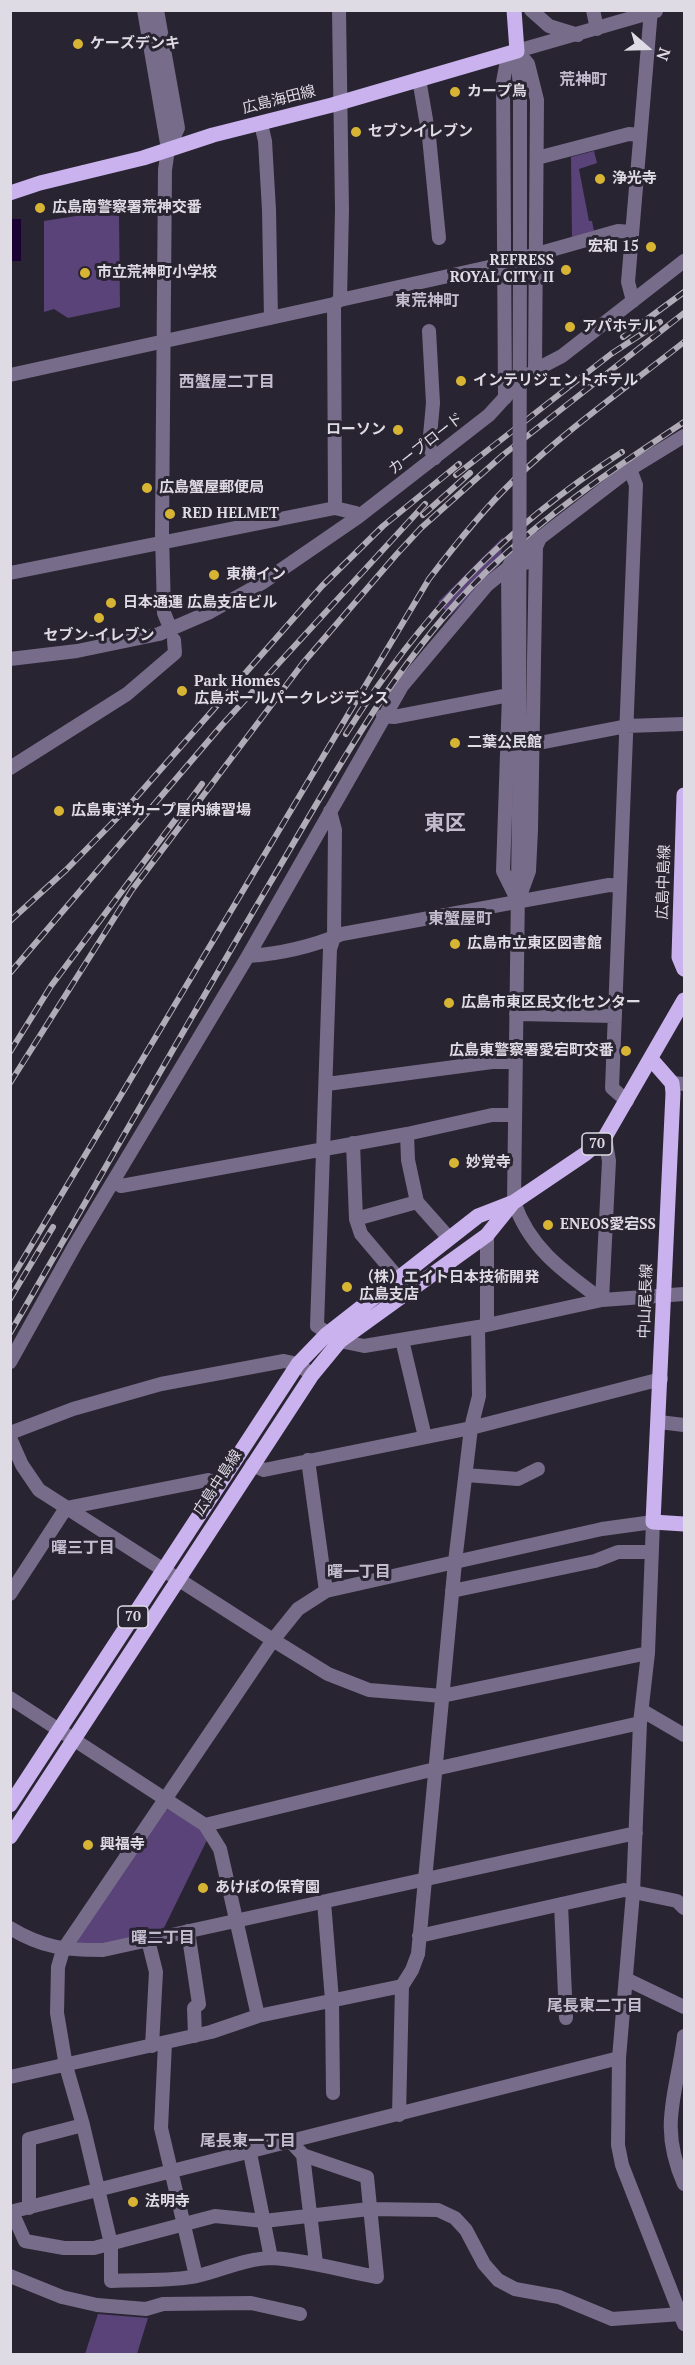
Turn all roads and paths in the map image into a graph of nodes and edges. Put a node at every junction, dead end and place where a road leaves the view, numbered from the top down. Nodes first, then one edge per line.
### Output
1 (144, 10) edge
2 (157, 10) edge
3 (339, 10) edge
4 (514, 10) edge
5 (531, 10) edge
6 (593, 10) edge
7 (652, 11) edge
8 (597, 29) junction
9 (578, 34) junction
10 (517, 51) junction
11 (419, 79) junction
12 (342, 102) junction
13 (261, 124) junction
14 (640, 135) junction
15 (168, 149) junction
16 (537, 158) junction
17 (10, 193) edge
18 (632, 232) junction
19 (439, 238) dead end
20 (536, 254) junction
21 (684, 261) edge
22 (506, 262) junction
23 (633, 301) junction
24 (337, 302) junction
25 (271, 318) junction
26 (429, 331) dead end
27 (164, 341) junction
28 (535, 370) junction
29 (10, 375) edge
30 (505, 398) junction
31 (684, 435) edge
32 (435, 458) junction
33 (630, 469) junction
34 (335, 508) junction
35 (358, 517) junction
36 (162, 542) junction
37 (538, 543) junction
38 (508, 568) junction
39 (10, 573) edge
40 (172, 635) junction
41 (10, 659) edge
42 (508, 695) junction
43 (383, 716) junction
44 (684, 724) edge
45 (627, 726) junction
46 (534, 744) junction
47 (10, 768) edge
48 (684, 795) edge
49 (330, 811) junction
50 (620, 886) junction
51 (518, 901) junction
52 (334, 937) junction
53 (248, 956) junction
54 (684, 969) edge
55 (684, 1000) edge
56 (516, 1014) junction
57 (615, 1016) junction
58 (651, 1059) junction
59 (515, 1062) junction
60 (327, 1084) junction
61 (678, 1084) edge
62 (627, 1101) junction
63 (515, 1115) junction
64 (407, 1134) junction
65 (605, 1137) junction
66 (353, 1143) junction
67 (324, 1148) junction
68 (114, 1181) junction
69 (417, 1202) junction
70 (514, 1202) junction
71 (356, 1219) junction
72 (487, 1235) junction
73 (449, 1238) junction
74 (399, 1279) junction
75 (665, 1294) junction
76 (684, 1294) edge
77 (602, 1300) junction
78 (482, 1326) junction
79 (333, 1338) junction
80 (402, 1340) junction
81 (10, 1362) edge
82 (298, 1364) junction
83 (312, 1375) junction
84 (661, 1379) junction
85 (659, 1422) junction
86 (684, 1425) edge
87 (471, 1428) junction
88 (10, 1435) edge
89 (425, 1437) junction
90 (308, 1460) junction
91 (252, 1465) junction
92 (538, 1469) dead end
93 (466, 1475) junction
94 (218, 1486) junction
95 (66, 1508) junction
96 (653, 1522) junction
97 (684, 1524) edge
98 (652, 1552) junction
99 (455, 1562) junction
100 (163, 1570) junction
101 (178, 1579) junction
102 (453, 1591) junction
103 (326, 1592) junction
104 (10, 1594) edge
105 (273, 1640) junction
106 (648, 1653) junction
107 (442, 1696) junction
108 (10, 1698) edge
109 (641, 1717) junction
110 (59, 1729) junction
111 (684, 1735) edge
112 (74, 1738) junction
113 (435, 1769) junction
114 (166, 1798) junction
115 (10, 1805) edge
116 (205, 1825) junction
117 (636, 1833) junction
118 (10, 1837) edge
119 (425, 1880) junction
120 (633, 1893) junction
121 (324, 1902) junction
122 (561, 1904) junction
123 (684, 1908) edge
124 (236, 1922) junction
125 (10, 1928) edge
126 (188, 1931) junction
127 (419, 1936) junction
128 (148, 1941) junction
129 (63, 1950) junction
130 (626, 1979) junction
131 (402, 1986) junction
132 (332, 2000) junction
133 (684, 2007) edge
134 (258, 2016) junction
135 (566, 2018) dead end
136 (195, 2036) junction
137 (684, 2036) edge
138 (159, 2045) junction
139 (619, 2058) junction
140 (66, 2066) junction
141 (10, 2077) edge
142 (682, 2077) edge
143 (333, 2093) dead end
144 (399, 2115) junction
145 (83, 2124) junction
146 (291, 2142) junction
147 (249, 2152) junction
148 (303, 2155) junction
149 (172, 2172) junction
150 (684, 2184) edge
151 (98, 2191) junction
152 (29, 2208) junction
153 (369, 2209) junction
154 (11, 2212) edge
155 (312, 2214) junction
156 (264, 2221) junction
157 (184, 2224) junction
158 (111, 2244) junction
159 (271, 2258) junction
160 (316, 2263) junction
161 (10, 2276) edge
162 (196, 2276) junction
163 (300, 2313) dead end
164 (682, 2313) edge

1 - 15 street
2 - 15 street
3 - 12 street
4 - 10 main road
5 - 9 street
6 - 8 street
7 - 8 street
7 - 14 street
8 - 9 street
9 - 10 street
10 - 11 main road, 広島海田線
10 - 16 street
10 - 22 street
10 - 51 street, bridge
11 - 12 main road, 広島海田線
11 - 19 street
12 - 13 main road, 広島海田線
12 - 24 street
13 - 15 main road, 広島海田線
13 - 25 street
14 - 16 street
14 - 18 street
15 - 17 main road, 広島海田線
15 - 27 street
16 - 20 street
18 - 20 street
18 - 23 street
20 - 22 street
20 - 28 street
21 - 23 street, カープロード
22 - 24 street
22 - 30 street
23 - 28 street, カープロード
24 - 25 street
24 - 34 street
25 - 27 street
26 - 32 street
27 - 29 street
27 - 36 street
28 - 30 street, カープロード
30 - 32 street, カープロード
31 - 33 street
32 - 35 street, カープロード
33 - 37 street
33 - 45 street
34 - 35 street
34 - 36 street
35 - 40 street, カープロード
36 - 39 street
36 - 40 street
37 - 38 street
37 - 46 street
38 - 42 street
38 - 43 street
40 - 41 street, カープロード
40 - 47 street
42 - 43 street
42 - 51 street
43 - 49 street
44 - 45 street
45 - 46 street
45 - 50 street
46 - 51 street
48 - 54 main road, 広島中島線
49 - 52 street
49 - 53 street
50 - 51 street
50 - 57 street
51 - 52 street
51 - 56 street
52 - 53 street
52 - 60 street
53 - 68 street
55 - 58 main road, 広島中島線 / 70
56 - 57 street
56 - 59 street
57 - 62 street
58 - 61 main road, 中山尾長線
58 - 62 main road, 広島中島線 / 70
59 - 60 street
59 - 63 street
60 - 67 street
61 - 75 main road, 中山尾長線
62 - 65 main road, 広島中島線 / 70
63 - 64 street
63 - 70 street
64 - 66 street
64 - 69 street
65 - 70 main road, 広島中島線 / 70
65 - 77 street
66 - 67 street
66 - 71 street
67 - 68 street
67 - 79 street
68 - 81 street
69 - 71 street
69 - 73 street
70 - 72 main road, 広島中島線 / 70
70 - 73 main road, 広島中島線 / 70
70 - 77 street
71 - 74 street
72 - 78 street
72 - 79 main road, 広島中島線 / 70
73 - 74 main road, 広島中島線 / 70
74 - 79 main road, 広島中島線 / 70
75 - 76 street
75 - 77 street
75 - 84 main road, 中山尾長線
77 - 78 street
78 - 80 street
78 - 87 street
79 - 80 street
79 - 82 main road, 広島中島線 / 70
79 - 83 main road, 広島中島線 / 70
80 - 89 street
82 - 83 street
82 - 88 street
82 - 94 main road, 広島中島線 / 70
83 - 91 main road, 広島中島線 / 70
84 - 85 main road, 中山尾長線
84 - 87 street
85 - 86 street
85 - 96 main road, 中山尾長線
87 - 89 street
87 - 93 street
88 - 95 street
89 - 90 street
90 - 91 street
90 - 103 street
91 - 101 main road, 広島中島線 / 70
92 - 93 street
93 - 99 street
94 - 95 street
94 - 100 main road, 広島中島線 / 70
95 - 100 street
95 - 104 street
96 - 97 main road
96 - 98 street
96 - 99 street
98 - 102 street
98 - 106 street
99 - 102 street
99 - 103 street
100 - 101 street
100 - 110 main road, 広島中島線 / 70
101 - 105 street
101 - 112 main road, 広島中島線 / 70
102 - 107 street
103 - 105 street
105 - 107 street
105 - 114 street
106 - 107 street
106 - 109 street
107 - 113 street
108 - 110 street
109 - 111 street
109 - 113 street
109 - 117 street
110 - 112 street
110 - 115 main road, 広島中島線 / 70
112 - 114 street
112 - 118 main road, 広島中島線 / 70
113 - 116 street
113 - 119 street
114 - 116 street
114 - 129 street
116 - 124 street
117 - 119 street
117 - 120 street
119 - 121 street
119 - 127 street
120 - 122 street
120 - 123 street
120 - 130 street
121 - 124 street
121 - 132 street
122 - 127 street
122 - 135 street
124 - 126 street
124 - 134 street
125 - 129 street
126 - 128 street
126 - 136 street
127 - 131 street
128 - 129 street
128 - 138 street
129 - 140 street
130 - 133 street
130 - 139 street
131 - 132 street
131 - 144 street
132 - 134 street
132 - 143 street
134 - 136 street
136 - 138 street
137 - 142 street
138 - 140 street
138 - 149 street
139 - 144 street
139 - 164 street
140 - 141 street
140 - 145 street
142 - 150 street
144 - 146 street
145 - 151 street
145 - 152 street
146 - 147 street
146 - 148 street
147 - 149 street
147 - 156 street
148 - 153 street
148 - 155 street
149 - 151 street
149 - 157 street
151 - 152 street
151 - 158 street
152 - 154 street
153 - 155 street
153 - 160 street
153 - 164 street
154 - 158 street
155 - 156 street
155 - 160 street
156 - 157 street
156 - 159 street
157 - 158 street
157 - 162 street
158 - 162 street
159 - 160 street
159 - 162 street
161 - 163 street

